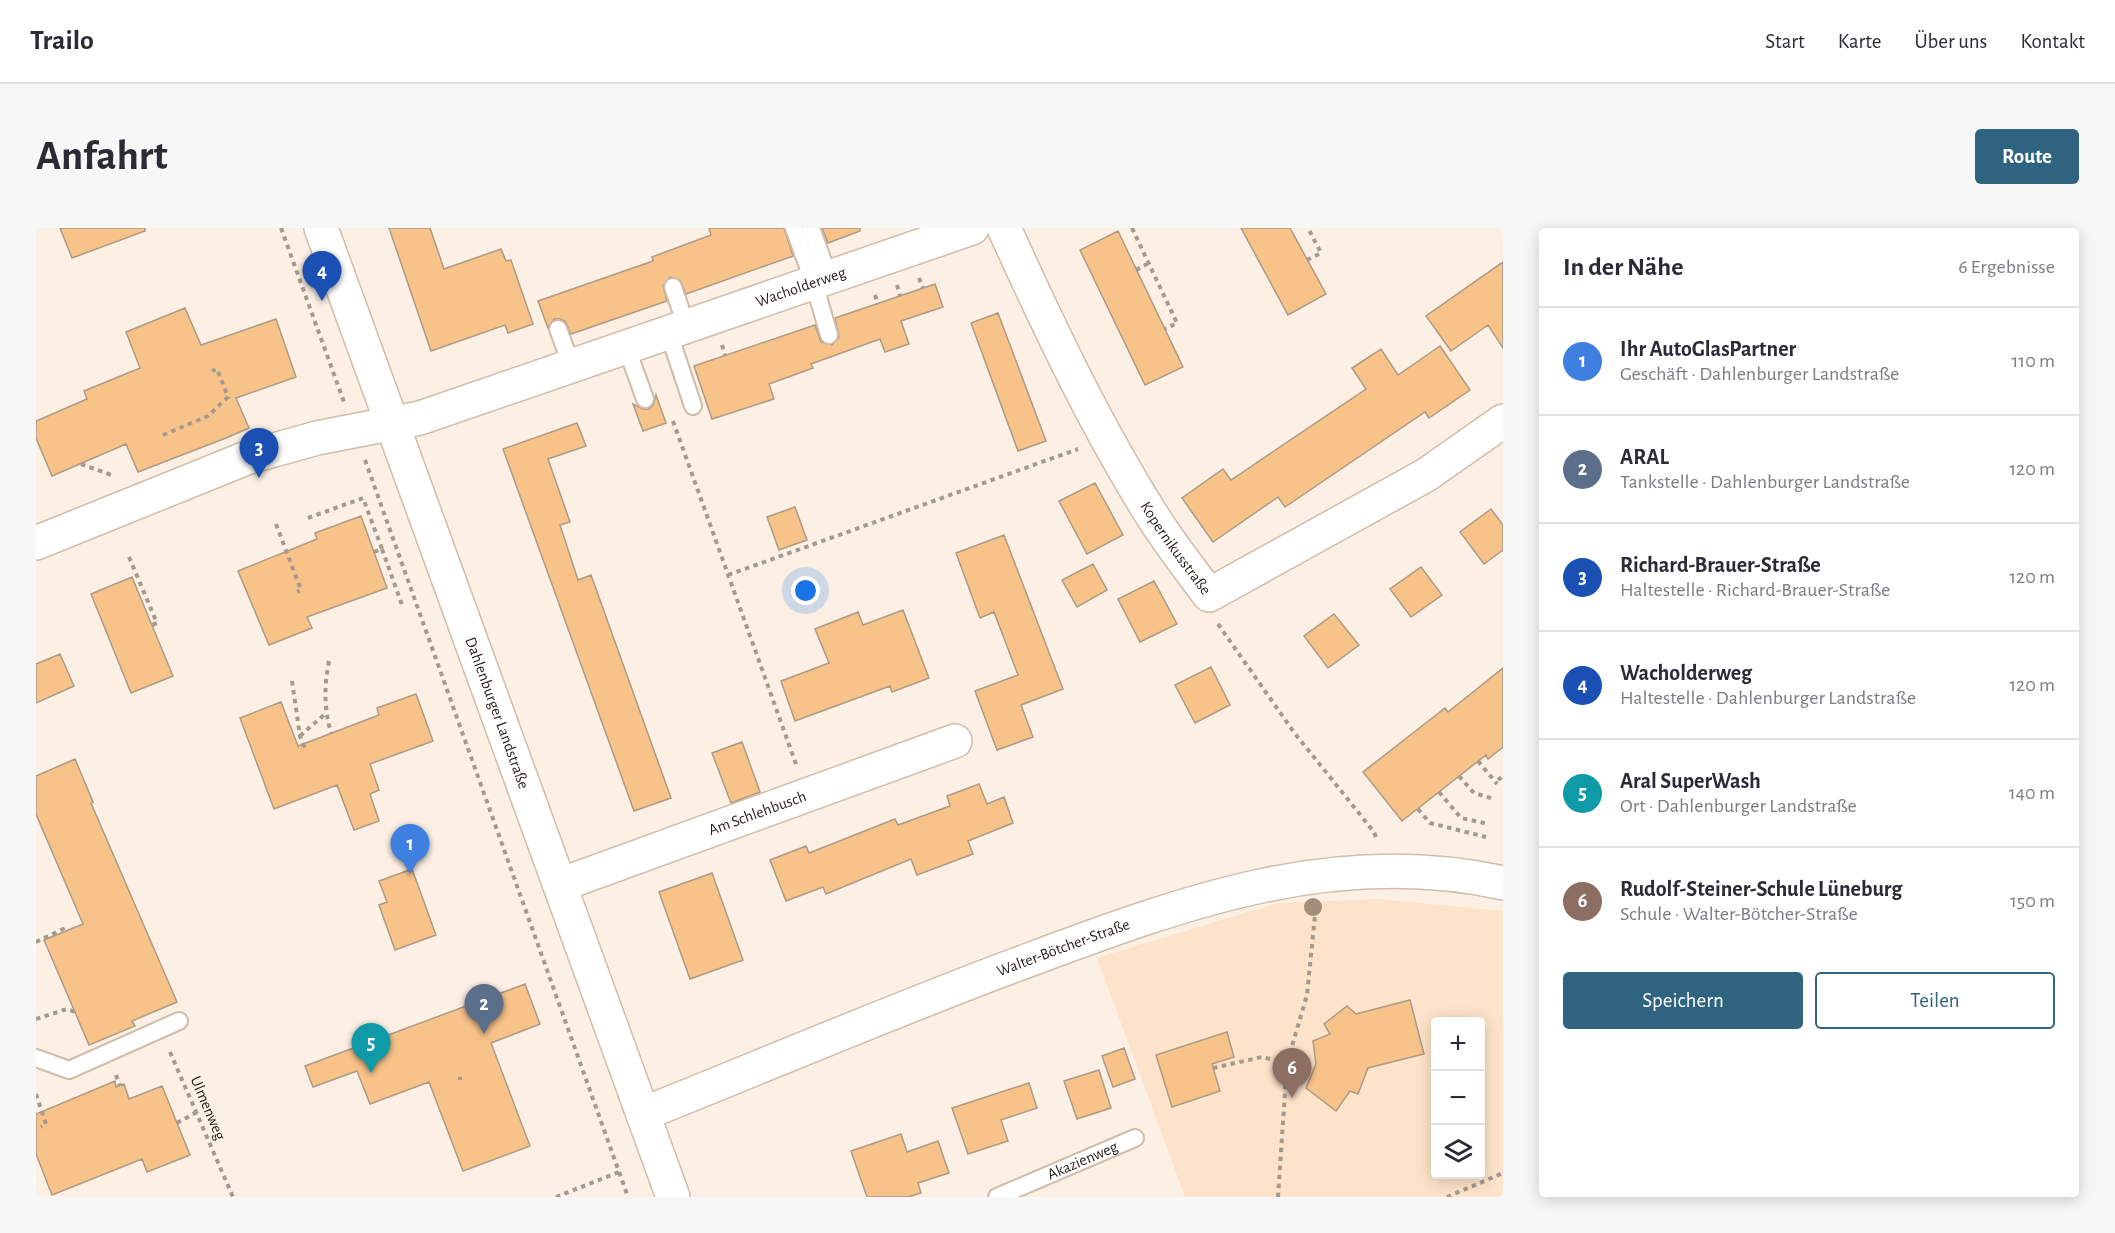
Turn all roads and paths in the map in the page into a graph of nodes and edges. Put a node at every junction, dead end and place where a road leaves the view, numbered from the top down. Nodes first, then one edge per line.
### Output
1 (281, 228) edge
2 (321, 228) edge
3 (794, 228) edge
4 (811, 228) edge
5 (1004, 228) edge
6 (1132, 228) edge
7 (1308, 228) edge
8 (968, 229) edge
9 (1307, 260) dead end
10 (1149, 263) junction
11 (1136, 270) dead end
12 (822, 281) junction
13 (673, 286) dead end
14 (1165, 329) dead end
15 (558, 330) dead end
16 (678, 331) junction
17 (829, 335) dead end
18 (627, 349) junction
19 (572, 367) junction
20 (212, 371) dead end
21 (645, 399) dead end
22 (693, 406) dead end
23 (673, 420) dead end
24 (1503, 421) edge
25 (392, 423) junction
26 (354, 431) junction
27 (163, 435) dead end
28 (1107, 439) junction
29 (308, 518) dead end
30 (276, 524) dead end
31 (36, 543) edge
32 (382, 549) junction
33 (374, 552) dead end
34 (129, 557) dead end
35 (729, 575) junction
36 (297, 591) dead end
37 (1209, 595) junction
38 (402, 604) dead end
39 (152, 625) dead end
40 (329, 662) dead end
41 (292, 681) dead end
42 (325, 714) junction
43 (331, 733) dead end
44 (300, 736) junction
45 (955, 741) dead end
46 (298, 747) dead end
47 (1478, 761) dead end
48 (1459, 776) dead end
49 (1503, 776) edge
50 (1439, 792) dead end
51 (808, 796) junction
52 (1494, 799) dead end
53 (1418, 809) dead end
54 (1489, 824) dead end
55 (1486, 837) dead end
56 (1379, 844) dead end
57 (1503, 883) edge
58 (560, 885) junction
59 (1315, 915) dead end
60 (64, 931) dead end
61 (36, 942) edge
62 (75, 1012) dead end
63 (36, 1019) edge
64 (179, 1021) dead end
65 (161, 1029) junction
66 (36, 1058) edge
67 (1287, 1063) junction
68 (1213, 1068) dead end
69 (36, 1094) edge
70 (197, 1112) junction
71 (643, 1114) junction
72 (177, 1123) dead end
73 (40, 1126) dead end
74 (1136, 1138) dead end
75 (619, 1172) junction
76 (1503, 1173) edge
77 (233, 1197) edge
78 (556, 1197) edge
79 (628, 1197) edge
80 (673, 1197) edge
81 (997, 1197) edge
82 (1278, 1197) edge
83 (1447, 1197) edge

1 - 26 path
2 - 25 street, Dahlenburger Landstraße
3 - 12 lane
4 - 12 lane
5 - 28 street, Kopernikusstraße
6 - 10 path
7 - 9 path
8 - 12 street, Wacholderweg
10 - 11 path
10 - 14 path
12 - 16 street, Wacholderweg
12 - 17 lane
13 - 16 lane
15 - 19 lane
16 - 18 street, Wacholderweg
16 - 22 lane
18 - 19 street, Wacholderweg
18 - 21 lane
19 - 25 street, Wacholderweg
20 - 27 path
23 - 35 path
24 - 37 street, Kopernikusstraße
25 - 26 street, Wacholderweg
25 - 58 street, Dahlenburger Landstraße
26 - 31 street, Wacholderweg
26 - 75 path
28 - 35 path
28 - 37 street, Kopernikusstraße
29 - 32 path
30 - 36 path
32 - 33 path
32 - 38 path
34 - 39 path
35 - 51 path
37 - 56 path
40 - 42 path
41 - 44 path
42 - 43 path
42 - 44 path
44 - 46 path
45 - 51 street, Am Schlehbusch
47 - 49 path
48 - 52 path
50 - 54 path
51 - 58 street, Am Schlehbusch
53 - 55 path
57 - 71 street, Walter-Bötcher-Straße
58 - 71 street, Dahlenburger Landstraße
59 - 67 path
60 - 61 path
62 - 63 path
64 - 65 lane
65 - 66 lane
65 - 70 path, Ulmenweg
67 - 68 path
67 - 82 path
69 - 73 path
70 - 72 path
70 - 77 path, Ulmenweg
71 - 80 street, Dahlenburger Landstraße
74 - 81 lane, Akazienweg
75 - 78 path
75 - 79 path
76 - 83 path

